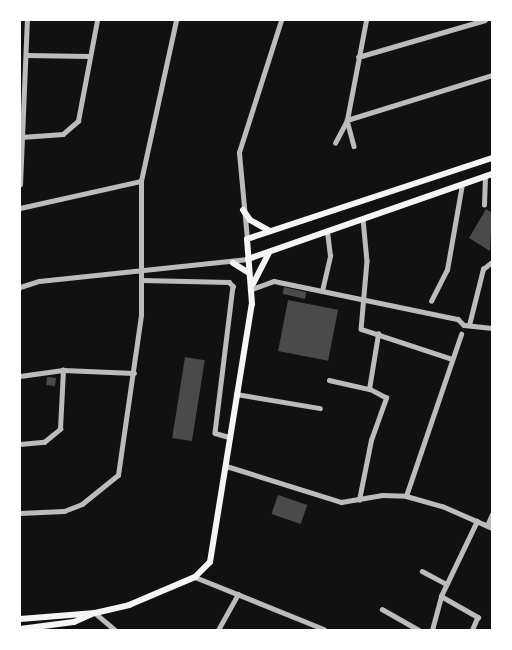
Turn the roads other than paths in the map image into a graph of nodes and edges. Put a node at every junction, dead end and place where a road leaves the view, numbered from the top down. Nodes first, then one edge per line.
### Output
1 (27, 20) edge
2 (97, 20) edge
3 (176, 20) edge
4 (281, 20) edge
5 (366, 20) edge
6 (485, 20) edge
7 (27, 55) junction
8 (89, 56) junction
9 (358, 57) junction
10 (492, 75) edge
11 (347, 120) junction
12 (351, 135) junction
13 (339, 136) junction
14 (21, 137) edge
15 (335, 143) dead end
16 (354, 146) dead end
17 (492, 158) edge
18 (492, 174) edge
19 (485, 176) junction
20 (141, 181) junction
21 (462, 184) junction
22 (20, 185) edge
23 (484, 205) dead end
24 (20, 208) edge
25 (243, 210) junction
26 (363, 219) junction
27 (270, 231) junction
28 (327, 233) junction
29 (246, 239) junction
30 (269, 252) junction
31 (248, 259) junction
32 (492, 262) edge
33 (233, 263) junction
34 (143, 270) junction
35 (250, 273) junction
36 (142, 280) junction
37 (20, 286) edge
38 (252, 288) junction
39 (322, 291) junction
40 (364, 300) junction
41 (431, 301) dead end
42 (469, 326) junction
43 (492, 328) edge
44 (378, 334) junction
45 (461, 334) dead end
46 (452, 359) junction
47 (63, 370) junction
48 (134, 373) junction
49 (20, 376) edge
50 (329, 380) dead end
51 (369, 389) junction
52 (236, 394) junction
53 (320, 408) dead end
54 (229, 437) junction
55 (20, 444) edge
56 (226, 466) junction
57 (406, 496) junction
58 (359, 500) junction
59 (20, 513) edge
60 (492, 514) edge
61 (477, 521) junction
62 (490, 527) edge
63 (422, 571) dead end
64 (195, 577) junction
65 (446, 584) junction
66 (238, 594) junction
67 (441, 596) junction
68 (382, 609) dead end
69 (95, 613) junction
70 (20, 619) edge
71 (20, 629) edge
72 (324, 629) edge
73 (473, 629) edge
74 (115, 630) edge
75 (218, 630) edge
76 (419, 630) edge
77 (432, 630) edge

1 - 7 street
2 - 8 street
3 - 20 street
4 - 25 street
5 - 9 street
6 - 9 street
7 - 8 street
7 - 14 street
8 - 14 street
9 - 11 street
10 - 11 street
11 - 12 street
11 - 13 street
12 - 13 street
12 - 16 street
13 - 15 street
14 - 22 street
17 - 27 main road
18 - 19 main road
19 - 21 main road
19 - 23 street
20 - 24 street
20 - 34 street
21 - 26 main road
21 - 41 street
25 - 27 main road
25 - 29 street
26 - 28 main road
26 - 40 street
27 - 29 main road
28 - 30 main road
28 - 39 street
29 - 31 main road
30 - 31 main road
30 - 38 main road
31 - 33 street
31 - 35 main road
32 - 42 street
33 - 34 street
33 - 35 main road
34 - 36 street
34 - 37 street
35 - 38 main road
36 - 48 street
36 - 54 street
38 - 39 street
38 - 52 main road
39 - 40 street
40 - 42 street
40 - 44 street
42 - 43 street
44 - 46 street
44 - 51 street
45 - 46 street
46 - 57 street
47 - 48 street
47 - 49 street
47 - 55 street
48 - 59 street
50 - 51 street
51 - 58 street
52 - 53 street
52 - 54 main road
54 - 56 main road
56 - 58 street
56 - 64 main road
57 - 58 street
57 - 61 street
60 - 62 street
61 - 62 street
61 - 65 street
63 - 65 street
64 - 66 street
64 - 69 main road
65 - 67 street
66 - 72 street
66 - 75 street
67 - 73 street
67 - 77 street
68 - 76 street
69 - 70 main road
69 - 71 main road
69 - 74 street

